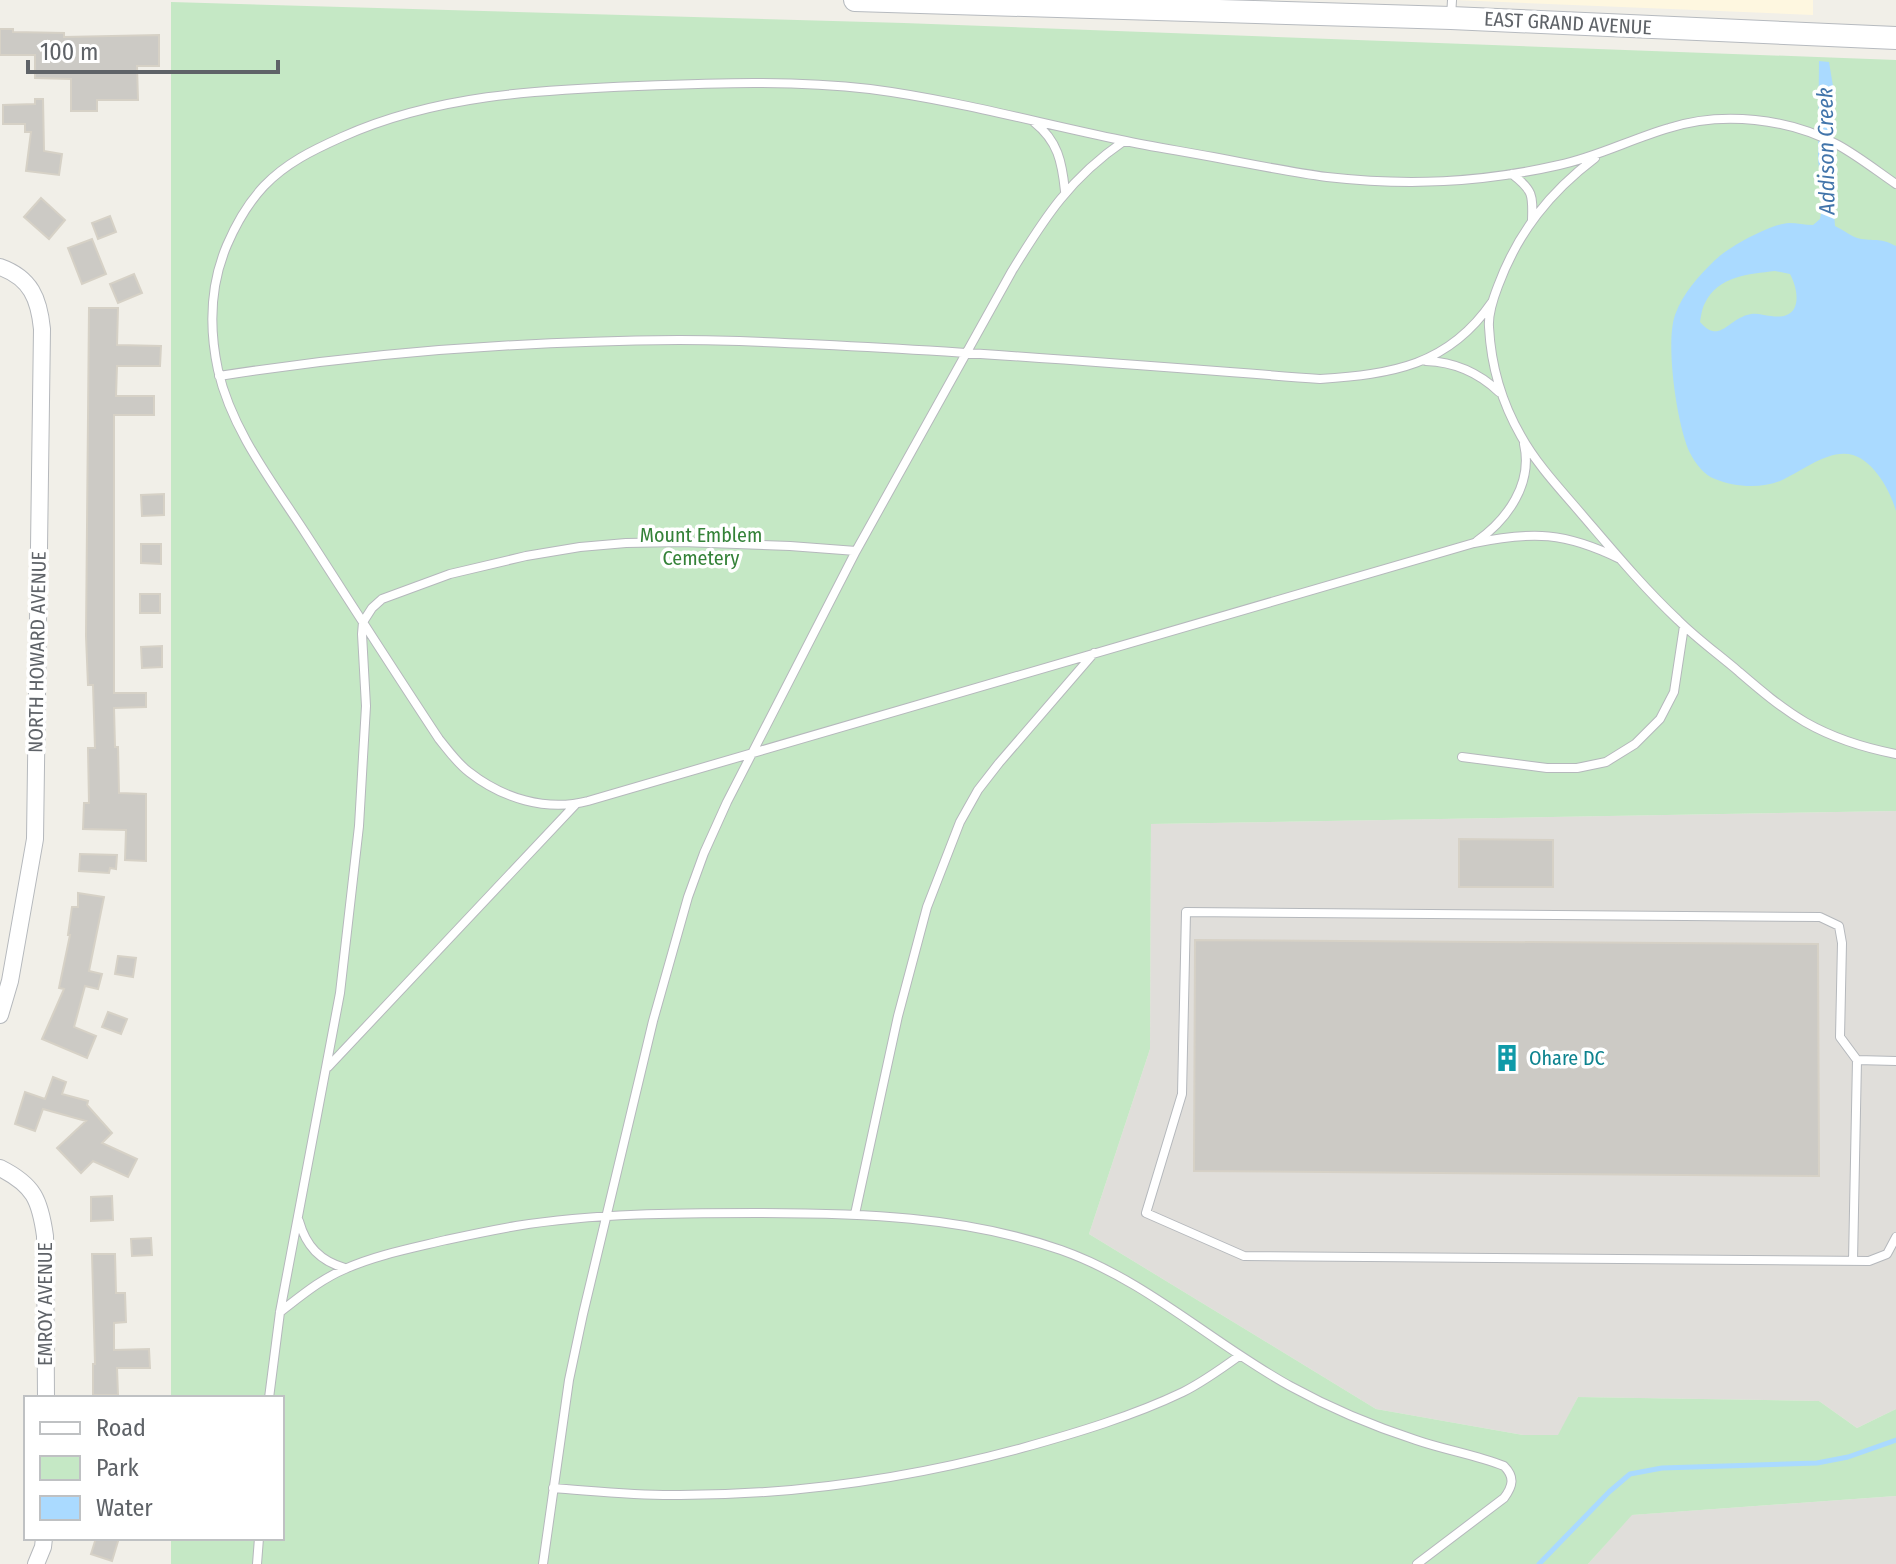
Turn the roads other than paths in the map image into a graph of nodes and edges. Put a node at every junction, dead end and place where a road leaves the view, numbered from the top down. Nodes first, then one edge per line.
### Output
1 (855, 0) edge
2 (1451, 9) edge
3 (1896, 38) edge
4 (1030, 119) junction
5 (1124, 141) junction
6 (1600, 154) junction
7 (1512, 174) junction
8 (1896, 184) edge
9 (1065, 191) junction
10 (1532, 221) junction
11 (0, 267) edge
12 (1492, 302) junction
13 (967, 352) junction
14 (1425, 361) junction
15 (219, 376) junction
16 (1501, 394) junction
17 (1523, 439) junction
18 (1474, 543) junction
19 (856, 551) junction
20 (1620, 559) junction
21 (363, 622) junction
22 (1684, 626) junction
23 (1094, 653) junction
24 (751, 754) junction
25 (1896, 754) edge
26 (1462, 757) dead end
27 (575, 805) junction
28 (0, 1015) edge
29 (1857, 1060) junction
30 (1896, 1061) edge
31 (328, 1068) junction
32 (0, 1168) edge
33 (855, 1214) junction
34 (605, 1216) junction
35 (299, 1218) junction
36 (1896, 1237) edge
37 (1853, 1261) junction
38 (346, 1268) junction
39 (280, 1312) junction
40 (1239, 1356) junction
41 (46, 1396) edge
42 (269, 1396) edge
43 (553, 1488) junction
44 (44, 1540) edge
45 (259, 1540) edge
46 (36, 1564) edge
47 (257, 1564) edge
48 (543, 1564) edge
49 (1417, 1564) edge

1 - 2 main road, EAST GRAND AVENUE
2 - 3 main road, EAST GRAND AVENUE
4 - 5 lane
4 - 9 lane
4 - 15 lane
5 - 7 lane
5 - 9 lane
6 - 7 lane
6 - 8 lane
6 - 10 lane
7 - 10 lane
9 - 13 lane
10 - 12 lane
11 - 28 street, NORTH HOWARD AVENUE
12 - 14 lane
12 - 16 lane
13 - 14 lane
13 - 15 lane
13 - 19 lane
14 - 16 lane
15 - 21 lane
16 - 17 lane
17 - 18 lane
17 - 20 lane
18 - 20 lane
18 - 23 lane
19 - 21 lane
19 - 24 lane
20 - 22 lane
21 - 27 lane
21 - 31 lane
22 - 25 lane
22 - 26 lane
23 - 24 lane
23 - 33 lane
24 - 27 lane
24 - 34 lane
27 - 31 lane
29 - 30 lane
29 - 37 lane
29 - 37 lane
31 - 35 lane
32 - 41 street, EMROY AVENUE
33 - 34 lane
33 - 40 lane
34 - 38 lane
34 - 43 lane
35 - 38 lane
35 - 39 lane
36 - 37 lane
38 - 39 lane
39 - 42 lane
40 - 43 lane
40 - 49 lane
43 - 48 lane
44 - 46 street
45 - 47 lane

